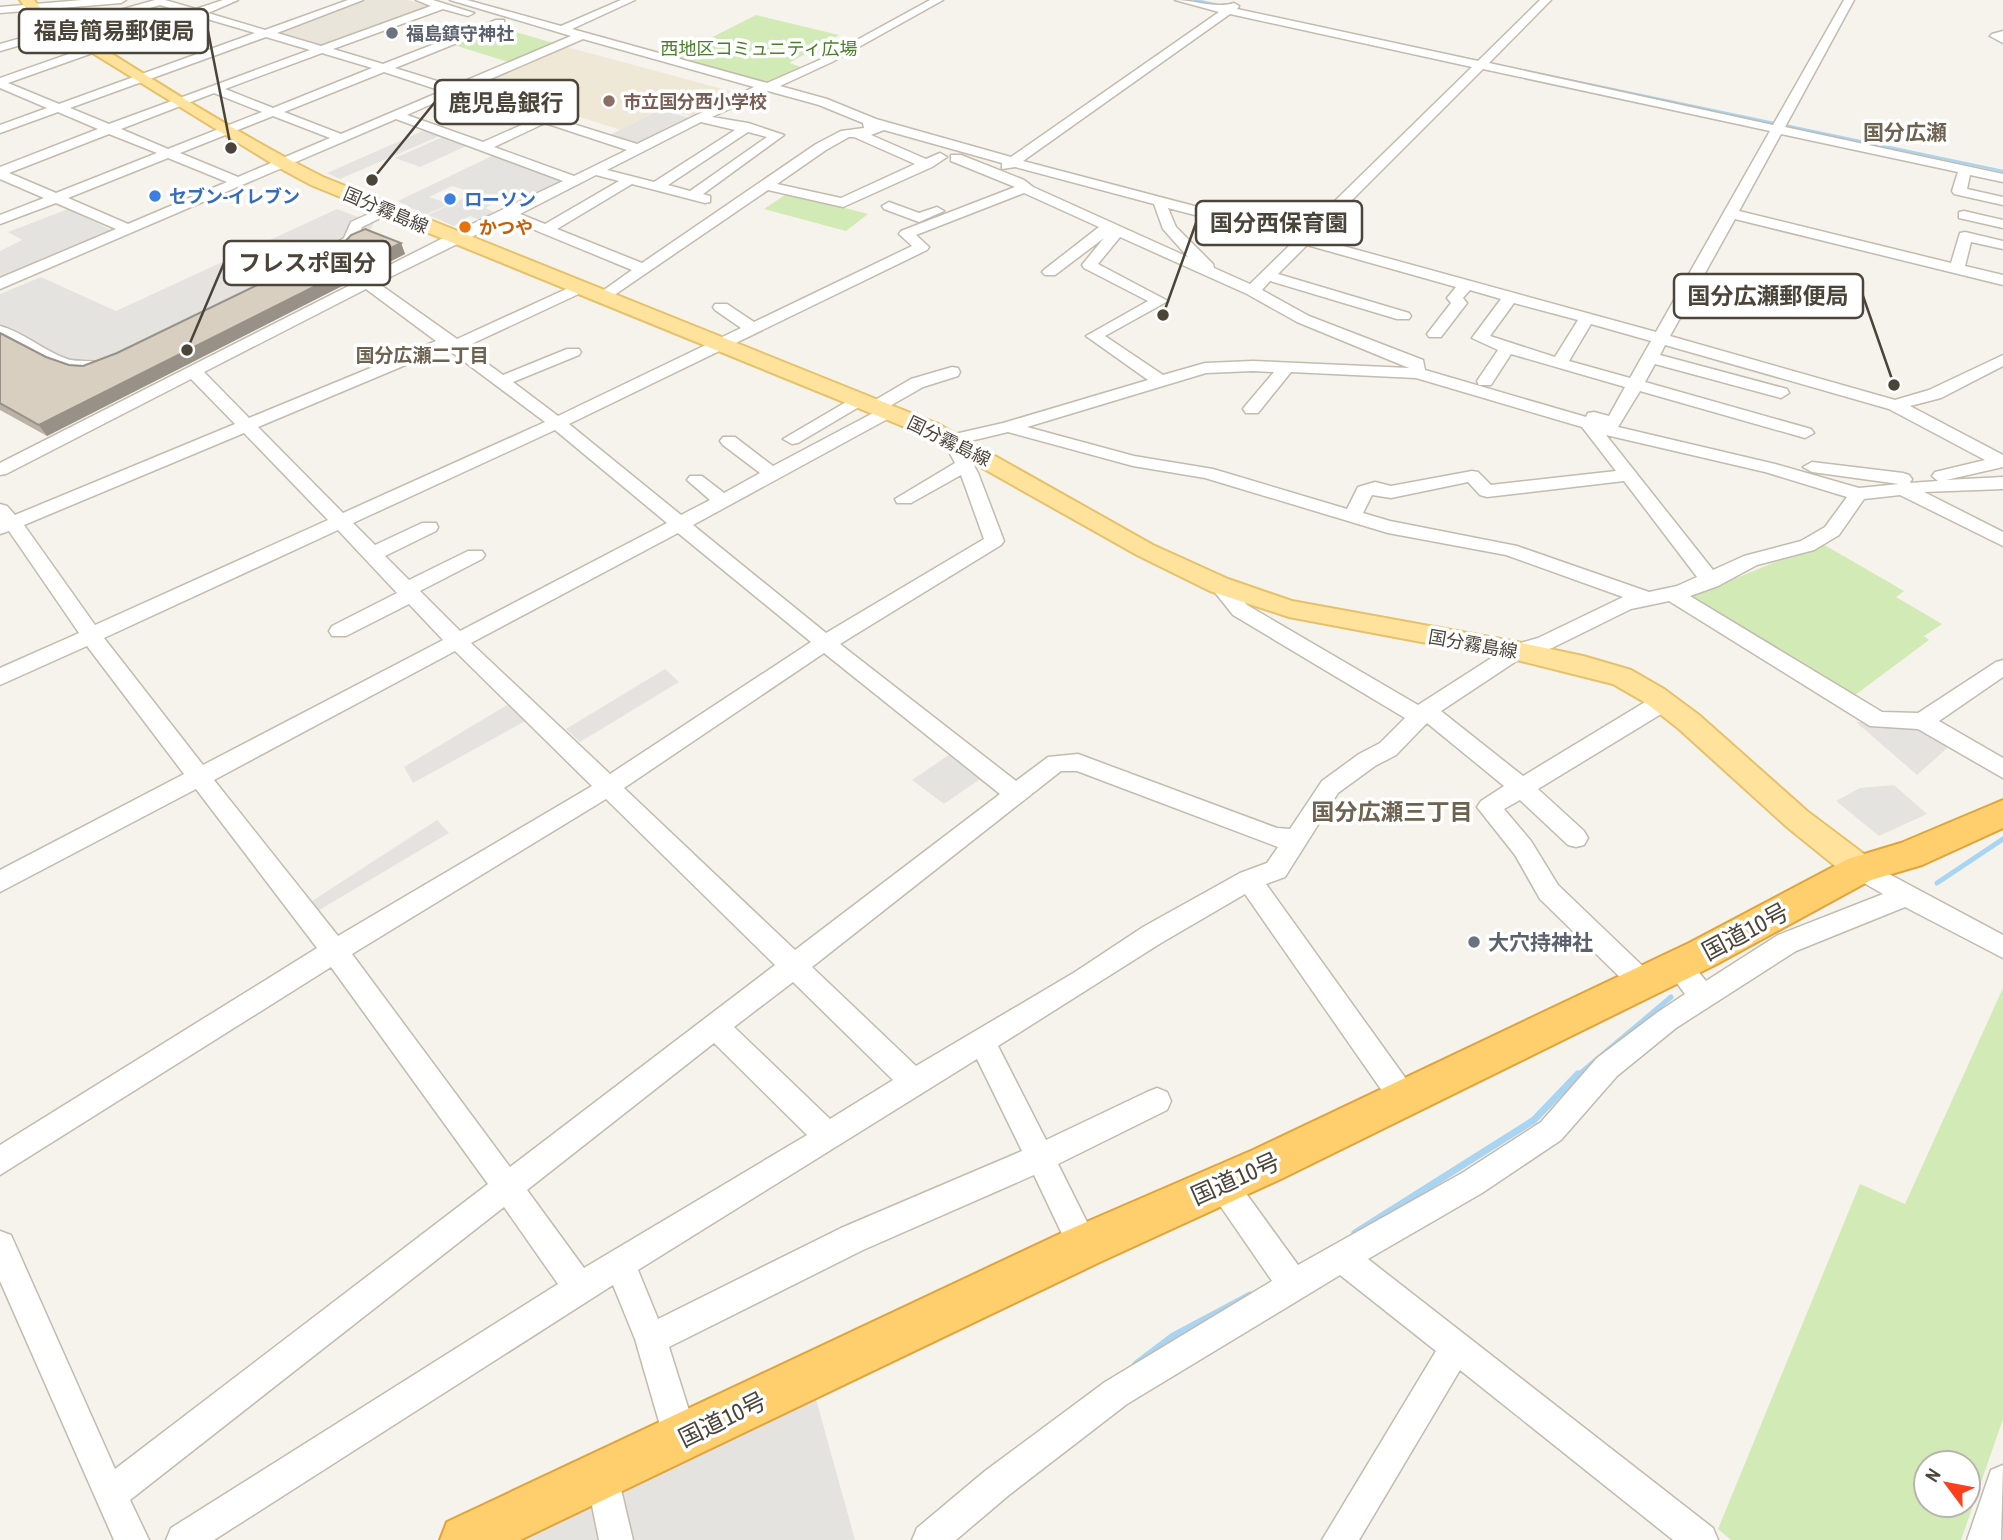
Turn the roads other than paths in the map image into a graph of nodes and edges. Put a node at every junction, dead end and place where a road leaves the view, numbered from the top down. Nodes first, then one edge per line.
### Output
1 (233, 0) edge
2 (358, 0) edge
3 (421, 0) edge
4 (456, 0) edge
5 (630, 0) edge
6 (938, 0) edge
7 (1180, 0) edge
8 (1218, 0) edge
9 (1546, 0) edge
10 (1849, 0) edge
11 (117, 1) edge
12 (90, 2) edge
13 (28, 3) edge
14 (442, 6) junction
15 (1234, 6) edge
16 (0, 10) edge
17 (196, 12) junction
18 (499, 22) junction
19 (63, 29) junction
20 (263, 34) junction
21 (2003, 34) edge
22 (567, 35) junction
23 (2003, 40) edge
24 (0, 48) edge
25 (95, 49) junction
26 (324, 51) junction
27 (1485, 61) junction
28 (384, 68) junction
29 (142, 78) junction
30 (0, 83) edge
31 (214, 89) junction
32 (762, 89) junction
33 (451, 92) junction
34 (183, 100) junction
35 (58, 108) junction
36 (270, 112) junction
37 (396, 115) junction
38 (699, 118) junction
39 (542, 120) junction
40 (1780, 124) junction
41 (748, 127) junction
42 (868, 127) junction
43 (0, 129) edge
44 (228, 129) junction
45 (113, 130) junction
46 (340, 138) junction
47 (482, 146) junction
48 (638, 149) junction
49 (926, 150) junction
50 (167, 153) junction
51 (1016, 161) junction
52 (282, 163) junction
53 (2003, 165) edge
54 (1965, 170) junction
55 (596, 171) junction
56 (0, 173) edge
57 (994, 174) junction
58 (2003, 178) edge
59 (630, 180) junction
60 (576, 181) junction
61 (238, 182) junction
62 (765, 185) junction
63 (1018, 186) junction
64 (657, 187) junction
65 (692, 196) junction
66 (55, 198) junction
67 (1161, 201) junction
68 (2003, 201) edge
69 (734, 206) junction
70 (889, 206) dead end
71 (386, 210) junction
72 (509, 214) junction
73 (1732, 214) junction
74 (1964, 215) dead end
75 (0, 220) edge
76 (2003, 224) edge
77 (548, 228) junction
78 (128, 229) junction
79 (1114, 229) junction
80 (454, 238) junction
81 (1306, 240) junction
82 (2003, 245) edge
83 (317, 260) edge
84 (643, 269) junction
85 (1957, 269) junction
86 (1050, 272) dead end
87 (1269, 276) junction
88 (2003, 280) edge
89 (1227, 281) junction
90 (368, 282) junction
91 (0, 285) edge
92 (1466, 285) junction
93 (1252, 291) junction
94 (591, 293) junction
95 (1510, 297) junction
96 (720, 307) dead end
97 (1403, 316) dead end
98 (1587, 318) junction
99 (752, 328) junction
100 (0, 331) edge
101 (1435, 334) dead end
102 (1661, 339) junction
103 (449, 341) junction
104 (719, 344) junction
105 (1507, 348) junction
106 (573, 352) dead end
107 (1650, 356) junction
108 (116, 359) edge
109 (2003, 360) edge
110 (1559, 363) junction
111 (1287, 367) junction
112 (1417, 368) junction
113 (193, 371) junction
114 (952, 372) dead end
115 (502, 381) junction
116 (1161, 382) junction
117 (1485, 382) junction
118 (1635, 384) junction
119 (1781, 393) dead end
120 (1895, 405) junction
121 (873, 406) junction
122 (1251, 409) dead end
123 (557, 423) junction
124 (1588, 423) junction
125 (1614, 423) junction
126 (245, 425) junction
127 (1009, 427) junction
128 (1805, 433) dead end
129 (792, 439) dead end
130 (952, 440) junction
131 (729, 441) dead end
132 (2003, 461) edge
133 (965, 465) junction
134 (0, 470) edge
135 (772, 474) junction
136 (1629, 475) junction
137 (696, 480) dead end
138 (2003, 483) edge
139 (1903, 489) junction
140 (1858, 494) junction
141 (904, 499) dead end
142 (723, 501) junction
143 (1352, 516) junction
144 (4, 520) edge
145 (338, 523) junction
146 (680, 524) junction
147 (429, 527) dead end
148 (2003, 540) edge
149 (370, 555) junction
150 (475, 555) dead end
151 (1711, 581) junction
152 (1219, 585) junction
153 (408, 593) junction
154 (1672, 594) junction
155 (1649, 599) junction
156 (339, 631) dead end
157 (92, 636) junction
158 (457, 641) junction
159 (825, 643) junction
160 (1517, 651) junction
161 (2003, 667) edge
162 (0, 677) edge
163 (1663, 702) junction
164 (1422, 713) junction
165 (1922, 721) junction
166 (2003, 769) edge
167 (199, 775) junction
168 (610, 786) junction
169 (1522, 788) junction
170 (1016, 794) junction
171 (2003, 813) edge
172 (1576, 838) dead end
173 (1293, 839) junction
174 (1861, 869) junction
175 (1249, 880) junction
176 (0, 882) edge
177 (1906, 897) junction
178 (2003, 947) edge
179 (333, 952) junction
180 (796, 967) junction
181 (1674, 982) junction
182 (716, 1027) junction
183 (982, 1041) junction
184 (914, 1082) junction
185 (1404, 1099) junction
186 (1157, 1101) dead end
187 (829, 1137) junction
188 (1042, 1157) junction
189 (0, 1161) edge
190 (1222, 1184) junction
191 (505, 1186) junction
192 (0, 1246) edge
193 (1084, 1246) junction
194 (1342, 1257) junction
195 (620, 1265) junction
196 (1293, 1285) junction
197 (580, 1288) junction
198 (651, 1339) junction
199 (1457, 1346) junction
200 (681, 1439) junction
201 (603, 1476) junction
202 (2003, 1482) edge
203 (109, 1495) junction
204 (132, 1540) edge
205 (183, 1540) edge
206 (465, 1540) edge
207 (617, 1540) edge
208 (929, 1540) edge
209 (1339, 1540) edge
210 (1701, 1540) edge
211 (1984, 1540) edge

1 - 17 street
2 - 20 street
3 - 14 street
4 - 22 street
5 - 22 street
6 - 32 street
7 - 15 street
8 - 15 street
9 - 27 street
10 - 40 street
11 - 12 street
12 - 13 street
12 - 19 street
13 - 16 street
13 - 19 main road, 国分霧島線
14 - 18 street
14 - 26 street
15 - 27 street
15 - 51 street
17 - 19 street
17 - 20 street
17 - 25 street
18 - 22 street
18 - 28 street
19 - 24 street
19 - 25 main road, 国分霧島線
20 - 26 street
20 - 29 street
21 - 23 street
22 - 32 street
22 - 32 street
22 - 33 street
25 - 29 main road, 国分霧島線
25 - 30 street
26 - 28 street
26 - 31 street
27 - 40 street
27 - 81 street
28 - 33 street
28 - 36 street
29 - 34 main road, 国分霧島線
29 - 35 street
30 - 35 street
31 - 34 street
31 - 36 street
32 - 38 street
32 - 42 street
33 - 37 street
33 - 39 street
34 - 44 main road, 国分霧島線
34 - 45 street
35 - 43 street
35 - 45 street
36 - 44 street
36 - 46 street
37 - 46 street
37 - 47 street
38 - 41 street
38 - 48 street
39 - 47 street
39 - 48 street
40 - 53 street
40 - 54 street
40 - 73 street
41 - 64 street
41 - 65 street
42 - 49 street
42 - 49 street
42 - 62 street
44 - 50 street
44 - 52 main road, 国分霧島線
45 - 50 street
45 - 56 street
46 - 52 street
47 - 60 street
48 - 55 street
49 - 51 street
49 - 57 street
49 - 62 street
49 - 63 street
50 - 61 street
50 - 66 street
51 - 57 street
51 - 67 street
52 - 61 street
52 - 71 main road, 国分霧島線
54 - 58 street
54 - 68 street
55 - 59 street
55 - 60 street
56 - 66 street
57 - 63 street
59 - 64 street
59 - 77 street
60 - 72 street
61 - 78 street
62 - 69 street
63 - 70 street
63 - 79 street
63 - 99 street
64 - 65 street
65 - 69 street
66 - 75 street
66 - 78 street
67 - 81 street
67 - 89 street
69 - 84 street
71 - 80 main road, 国分霧島線
71 - 83 street
72 - 77 street
72 - 80 street
73 - 85 street
73 - 102 street
74 - 76 street
77 - 84 street
78 - 91 street
79 - 86 street
79 - 89 street
79 - 116 street
80 - 90 street
80 - 94 main road, 国分霧島線
81 - 87 street
81 - 92 street
82 - 85 street
84 - 94 street
85 - 88 street
87 - 93 street
87 - 97 street
89 - 93 street
90 - 103 street
90 - 113 street
92 - 95 street
92 - 101 street
93 - 112 street
94 - 103 street
94 - 104 main road, 国分霧島線
95 - 98 street
95 - 105 street
96 - 99 street
98 - 102 street
98 - 110 street
99 - 104 street
100 - 108 street
102 - 107 street
102 - 120 street
103 - 115 street
103 - 126 street
104 - 121 main road, 国分霧島線
104 - 123 street
105 - 110 street
105 - 117 street
106 - 115 street
107 - 118 street
107 - 119 street
109 - 120 street
110 - 118 street
111 - 112 street
111 - 116 street
111 - 122 street
112 - 117 street
112 - 124 street
113 - 126 street
113 - 134 street
114 - 121 street
115 - 123 street
116 - 127 street
117 - 125 street
118 - 125 street
118 - 128 street
120 - 132 street
121 - 129 street
121 - 130 main road, 国分霧島線
121 - 135 street
123 - 145 street
123 - 146 street
124 - 136 street
124 - 140 street
125 - 132 street
126 - 144 street
126 - 145 street
127 - 130 street
127 - 143 street
130 - 133 street
130 - 152 main road, 国分霧島線
131 - 135 street
133 - 141 street
133 - 159 street
135 - 142 street
136 - 143 street
136 - 151 street
137 - 142 street
138 - 139 street
139 - 140 street
139 - 148 street
140 - 151 street
142 - 146 street
143 - 155 street
144 - 157 street
145 - 149 street
145 - 157 street
146 - 158 street
146 - 159 street
147 - 149 street
149 - 153 street
150 - 153 street
151 - 154 street
152 - 160 main road, 国分霧島線
152 - 164 street
153 - 156 street
153 - 158 street
154 - 155 street
154 - 165 street
155 - 160 street
157 - 162 street
157 - 167 street
158 - 167 street
158 - 168 street
159 - 168 street
159 - 170 street
160 - 163 main road, 国分霧島線
160 - 164 street
161 - 165 street
163 - 169 street
163 - 174 main road, 国分霧島線
164 - 169 street
164 - 173 street
165 - 166 street
167 - 176 street
167 - 179 street
168 - 179 street
168 - 180 street
169 - 172 street
169 - 181 street
170 - 173 street
170 - 180 street
171 - 174 highway, 国道10号
173 - 175 street
174 - 177 street
174 - 181 highway, 国道10号
175 - 183 street
175 - 185 street
177 - 178 street
177 - 181 street
179 - 189 street
179 - 191 street
180 - 182 street
180 - 184 street
181 - 185 highway, 国道10号
181 - 194 street
182 - 187 street
182 - 191 street
183 - 184 street
183 - 188 street
184 - 187 street
185 - 190 highway, 国道10号
186 - 188 street
187 - 195 street
188 - 193 street
188 - 198 street
190 - 193 highway, 国道10号
190 - 196 street
191 - 197 street
191 - 203 street
192 - 203 street
193 - 200 highway, 国道10号
194 - 196 street
194 - 199 street
195 - 197 street
195 - 198 street
196 - 208 street
197 - 205 street
198 - 200 street
199 - 209 street
199 - 210 street
200 - 201 highway, 国道10号
201 - 206 highway, 国道10号
201 - 207 street
202 - 211 street
203 - 204 street

